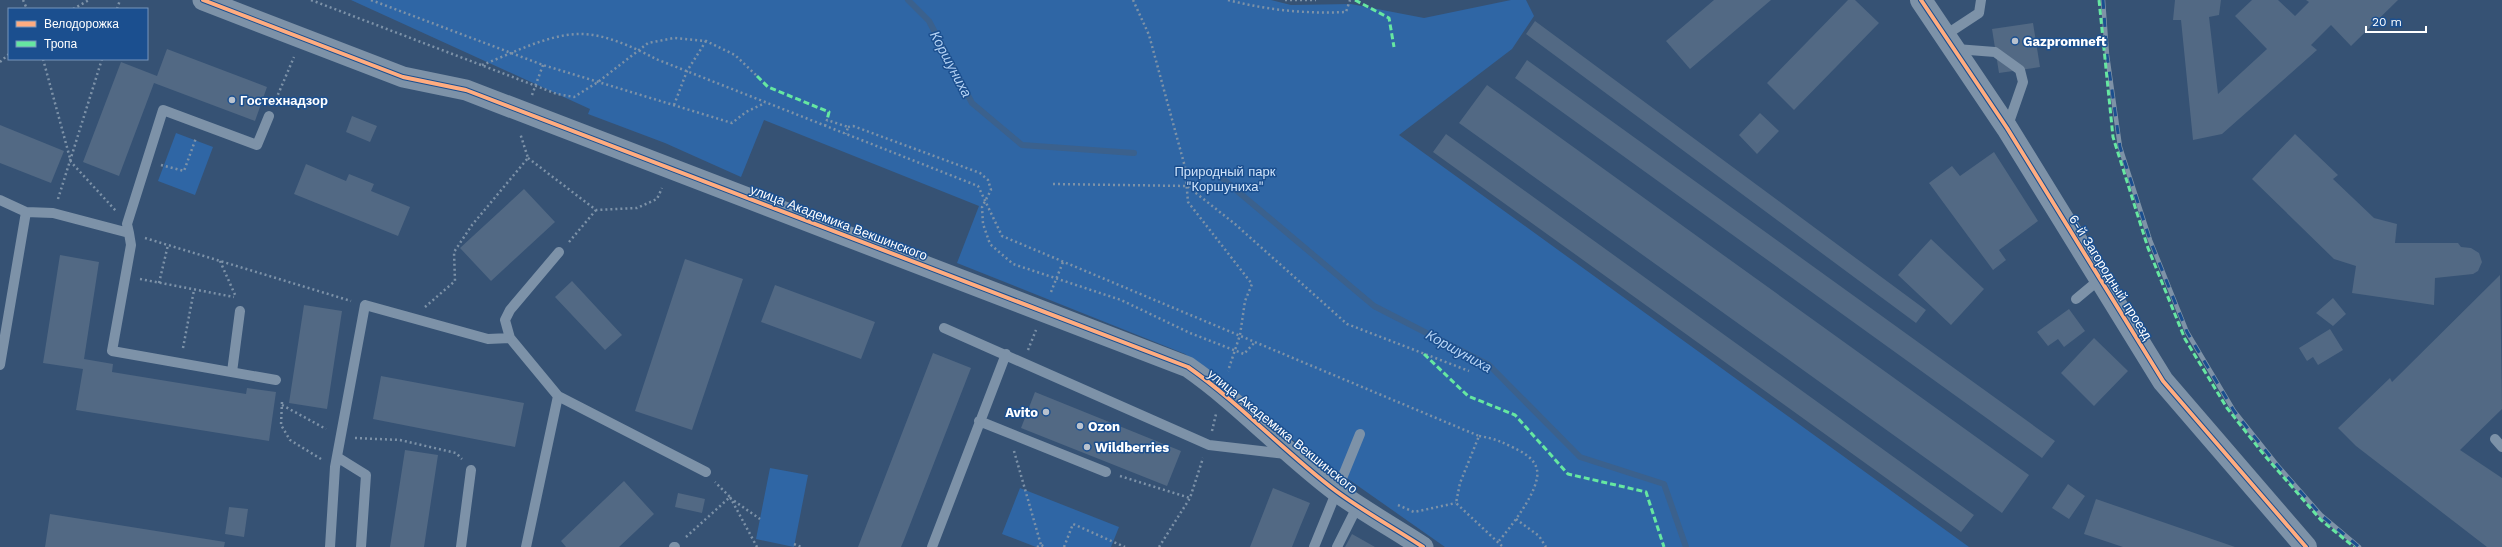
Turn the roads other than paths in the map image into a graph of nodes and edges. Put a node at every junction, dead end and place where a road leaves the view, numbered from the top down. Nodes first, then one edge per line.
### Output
1 (203, 0) edge
2 (1921, 0) edge
3 (1981, 0) edge
4 (1949, 42) junction
5 (269, 116) road end
6 (2007, 128) junction
7 (0, 200) edge
8 (26, 212) junction
9 (132, 231) junction
10 (559, 252) road end
11 (2100, 279) junction
12 (2076, 299) dead end
13 (240, 311) dead end
14 (944, 328) dead end
15 (510, 338) junction
16 (1006, 354) junction
17 (0, 365) edge
18 (232, 372) junction
19 (276, 380) dead end
20 (558, 396) junction
21 (979, 421) junction
22 (1360, 434) dead end
23 (1292, 455) junction
24 (336, 462) junction
25 (471, 470) road end
26 (706, 472) road end
27 (1106, 472) road end
28 (1336, 491) junction
29 (1358, 505) junction
30 (330, 547) edge
31 (361, 547) edge
32 (461, 547) edge
33 (526, 547) edge
34 (932, 547) edge
35 (1314, 547) edge
36 (1337, 547) edge
37 (1423, 547) edge
38 (2306, 547) edge

1 - 23 street, улица Академика Векшинского
2 - 4 street, 6-й Загородный проезд
3 - 4 lane
4 - 6 street, 6-й Загородный проезд
4 - 6 lane
5 - 9 lane
6 - 11 street, 6-й Загородный проезд
7 - 8 lane
8 - 9 lane
8 - 17 lane
9 - 18 lane
10 - 15 lane
11 - 12 lane
11 - 38 street, 6-й Загородный проезд
13 - 18 lane
14 - 16 lane
15 - 20 lane
15 - 24 lane
16 - 21 lane
16 - 23 lane
18 - 19 lane
20 - 26 lane
20 - 33 lane
21 - 27 lane
21 - 34 lane
22 - 28 lane
23 - 28 street, улица Академика Векшинского
24 - 30 lane
24 - 31 lane
25 - 32 lane
28 - 29 street, улица Академика Векшинского
28 - 35 lane
29 - 36 lane
29 - 37 street, улица Академика Векшинского

